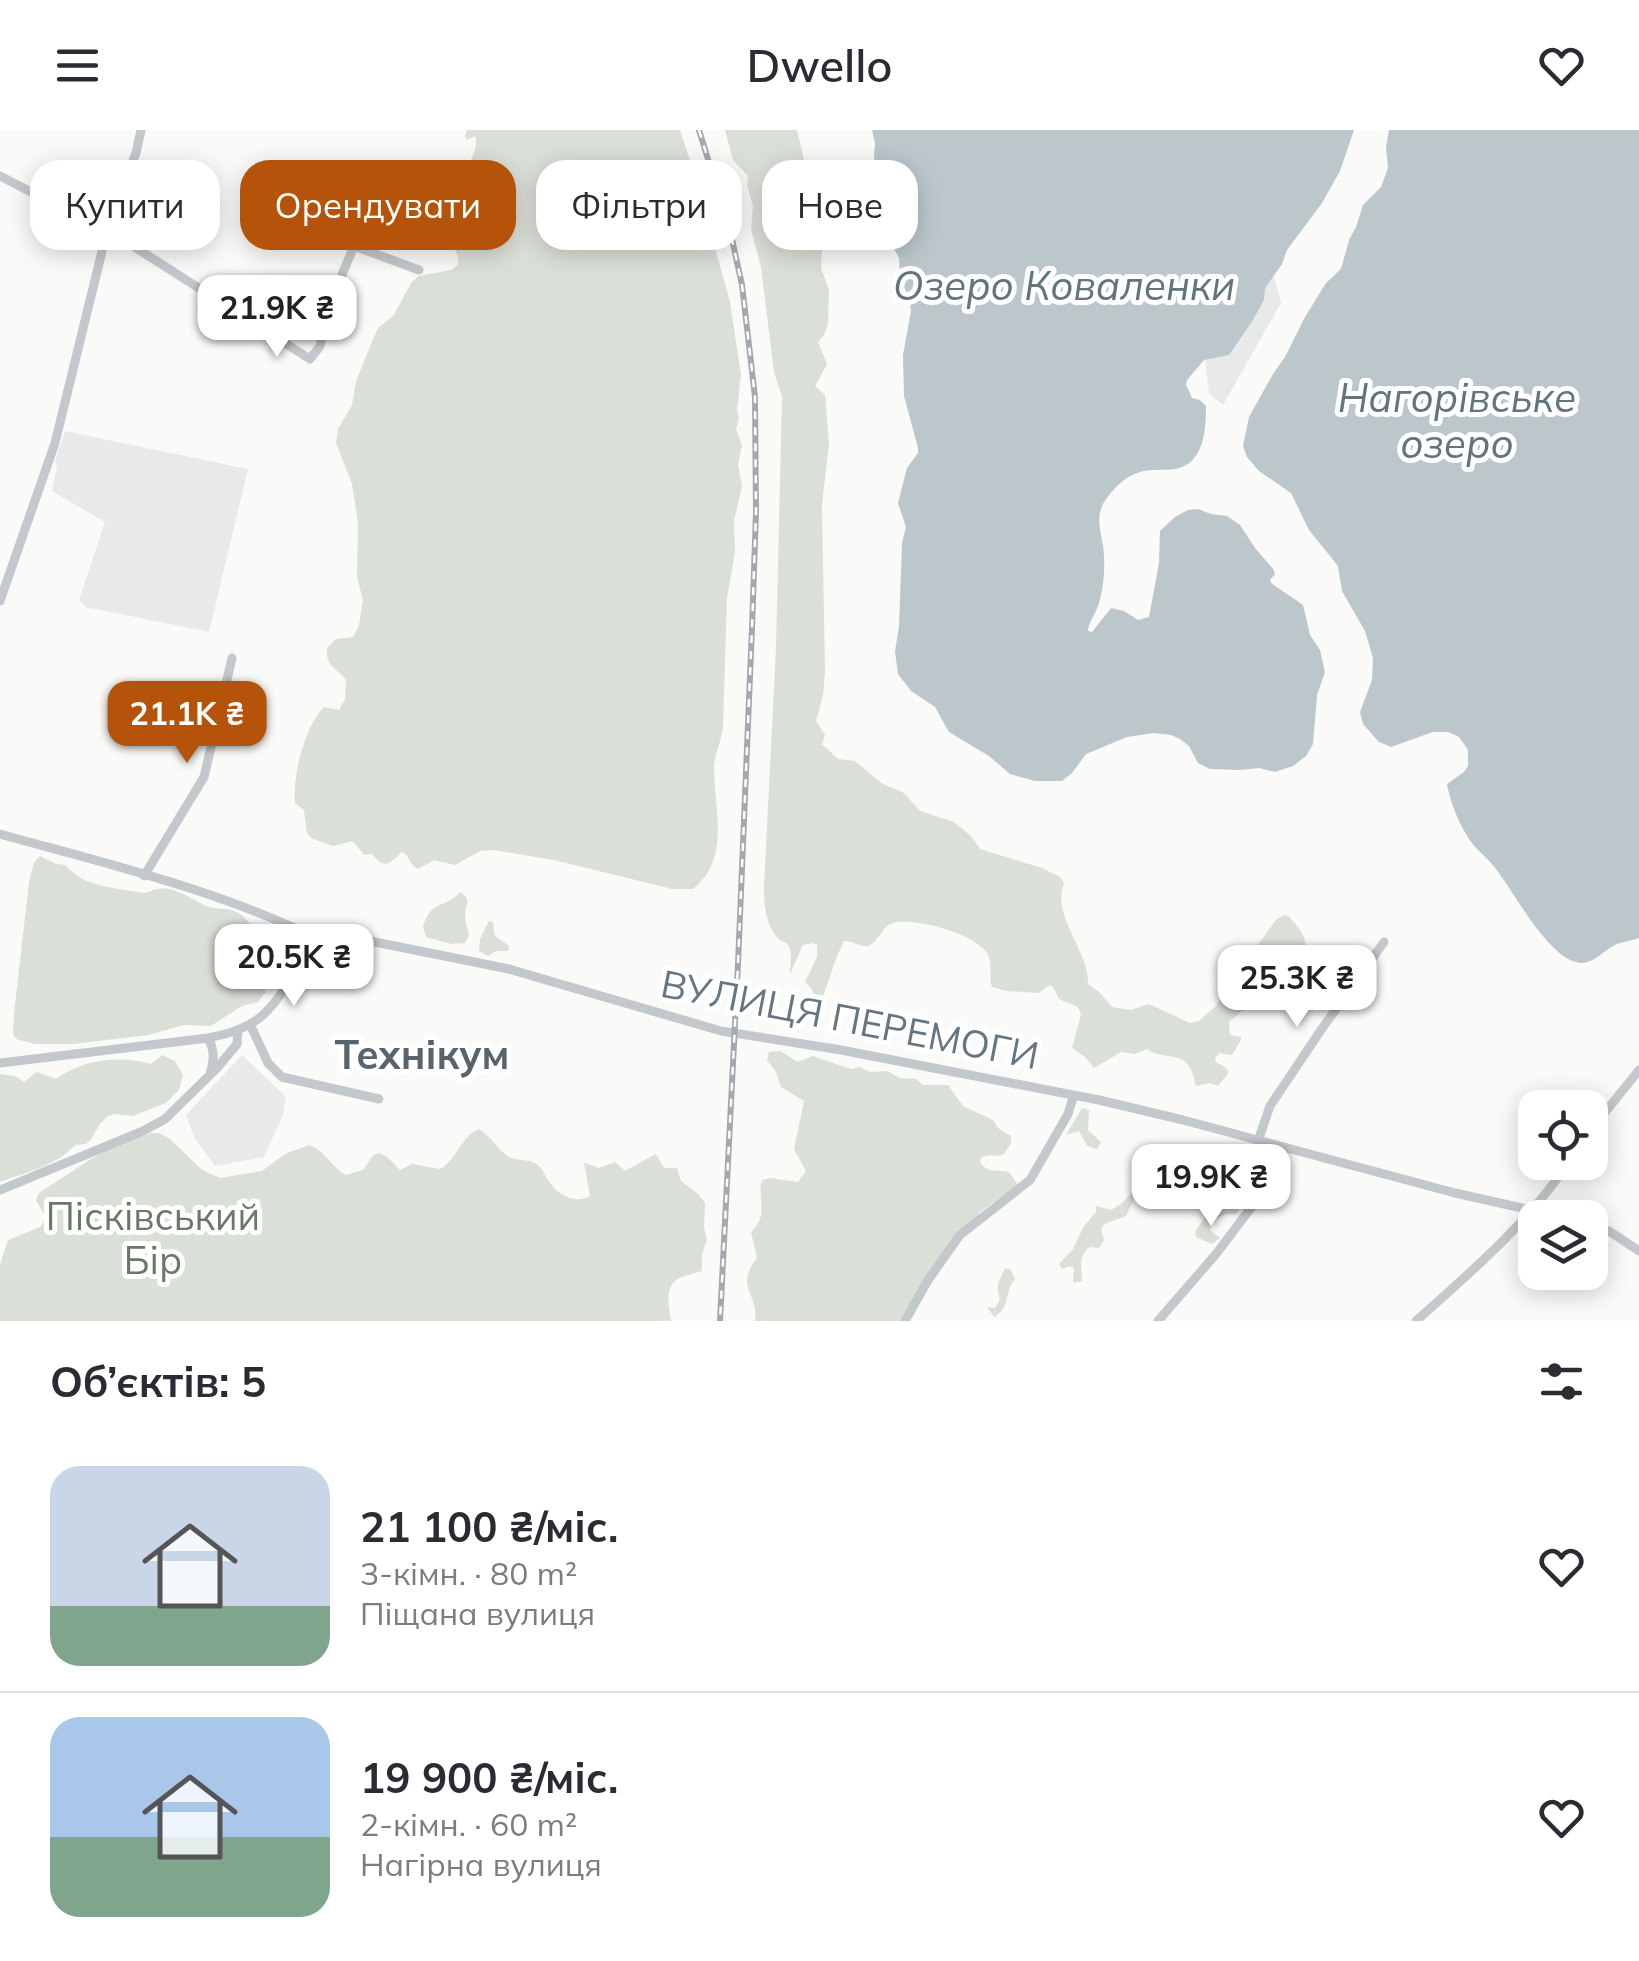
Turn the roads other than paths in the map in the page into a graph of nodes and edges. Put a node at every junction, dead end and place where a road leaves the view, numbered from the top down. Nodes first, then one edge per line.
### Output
1 (141, 130) edge
2 (133, 160) edge
3 (0, 176) edge
4 (30, 191) edge
5 (102, 250) edge
6 (137, 250) edge
7 (419, 270) dead end
8 (0, 601) edge
9 (232, 658) dead end
10 (0, 834) edge
11 (144, 876) junction
12 (322, 941) junction
13 (1384, 942) dead end
14 (250, 1024) junction
15 (238, 1030) junction
16 (208, 1038) junction
17 (0, 1064) edge
18 (1639, 1070) edge
19 (209, 1076) junction
20 (1074, 1095) junction
21 (379, 1098) dead end
22 (1608, 1106) edge
23 (1258, 1141) junction
24 (1286, 1148) junction
25 (1555, 1180) edge
26 (0, 1190) edge
27 (1538, 1200) edge
28 (1518, 1207) edge
29 (1518, 1223) edge
30 (1608, 1231) edge
31 (1639, 1252) edge
32 (905, 1321) edge
33 (1158, 1321) edge
34 (1416, 1321) edge

1 - 2 street
3 - 4 street
5 - 8 street
6 - 7 street
9 - 11 street
10 - 11 street, ВУЛИЦЯ ПЕРЕМОГИ
11 - 12 street, ВУЛИЦЯ ПЕРЕМОГИ
12 - 14 street
12 - 20 street, ВУЛИЦЯ ПЕРЕМОГИ
13 - 23 street
14 - 15 street
14 - 21 street
15 - 16 street
15 - 19 street
16 - 17 street
16 - 19 street
18 - 22 street
19 - 26 street
20 - 23 street, ВУЛИЦЯ ПЕРЕМОГИ
20 - 32 street
23 - 24 street, ВУЛИЦЯ ПЕРЕМОГИ
24 - 28 street, ВУЛИЦЯ ПЕРЕМОГИ
24 - 33 street
25 - 27 street
29 - 34 street
30 - 31 street

